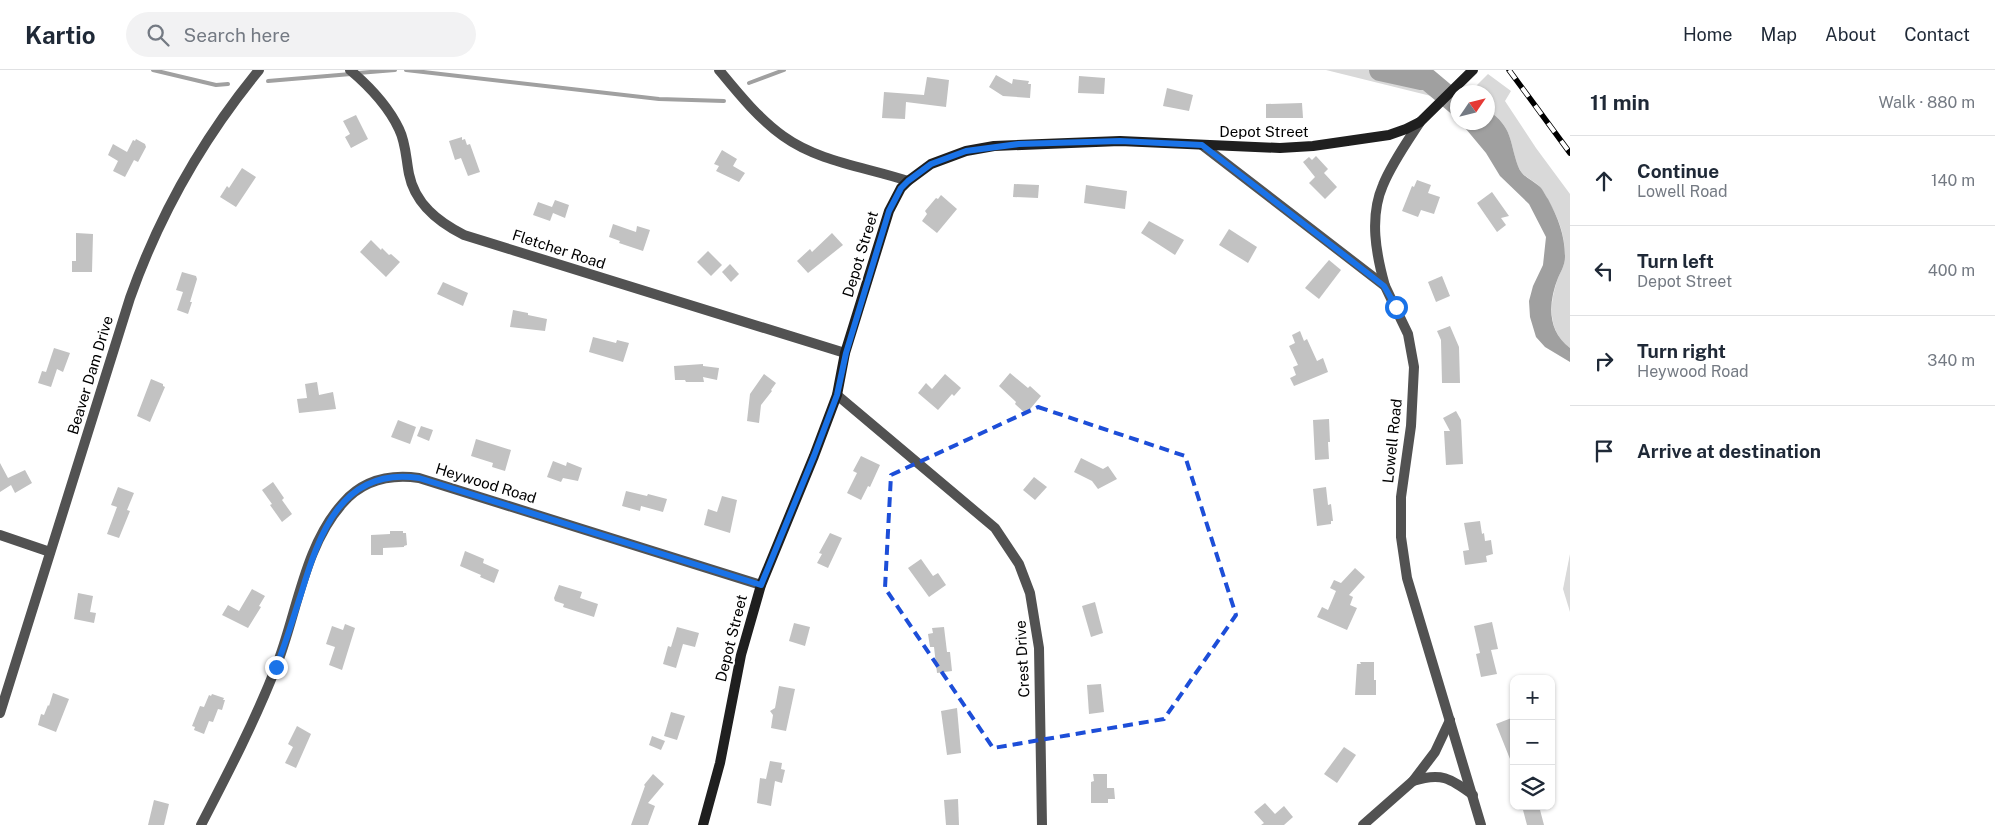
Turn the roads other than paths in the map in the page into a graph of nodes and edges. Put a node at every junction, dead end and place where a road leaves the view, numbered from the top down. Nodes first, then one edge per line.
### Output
1 (259, 70) edge
2 (350, 70) edge
3 (719, 70) edge
4 (1473, 70) edge
5 (1420, 122) junction
6 (1202, 145) junction
7 (908, 181) junction
8 (1384, 286) junction
9 (846, 353) junction
10 (837, 395) junction
11 (0, 535) edge
12 (50, 552) junction
13 (761, 585) junction
14 (0, 713) edge
15 (1450, 720) junction
16 (1413, 781) junction
17 (1473, 795) junction
18 (201, 825) edge
19 (702, 825) edge
20 (1042, 825) edge
21 (1363, 825) edge
22 (1481, 825) edge

1 - 12 street, Beaver Dam Drive
2 - 9 street, Fletcher Road
3 - 7 street
4 - 5 main road, Depot Street
5 - 6 main road, Depot Street
5 - 8 street
6 - 7 main road, Depot Street
6 - 8 street, Lowell Road
7 - 9 main road, Depot Street
8 - 15 street, Lowell Road
9 - 10 main road, Depot Street
10 - 13 main road, Depot Street
10 - 20 street, Crest Drive
11 - 12 street
12 - 14 street, Beaver Dam Drive
13 - 18 street, Heywood Road
13 - 19 main road, Depot Street
15 - 16 street
15 - 17 street, Lowell Road
16 - 17 street
16 - 21 street
17 - 22 street, Lowell Road

